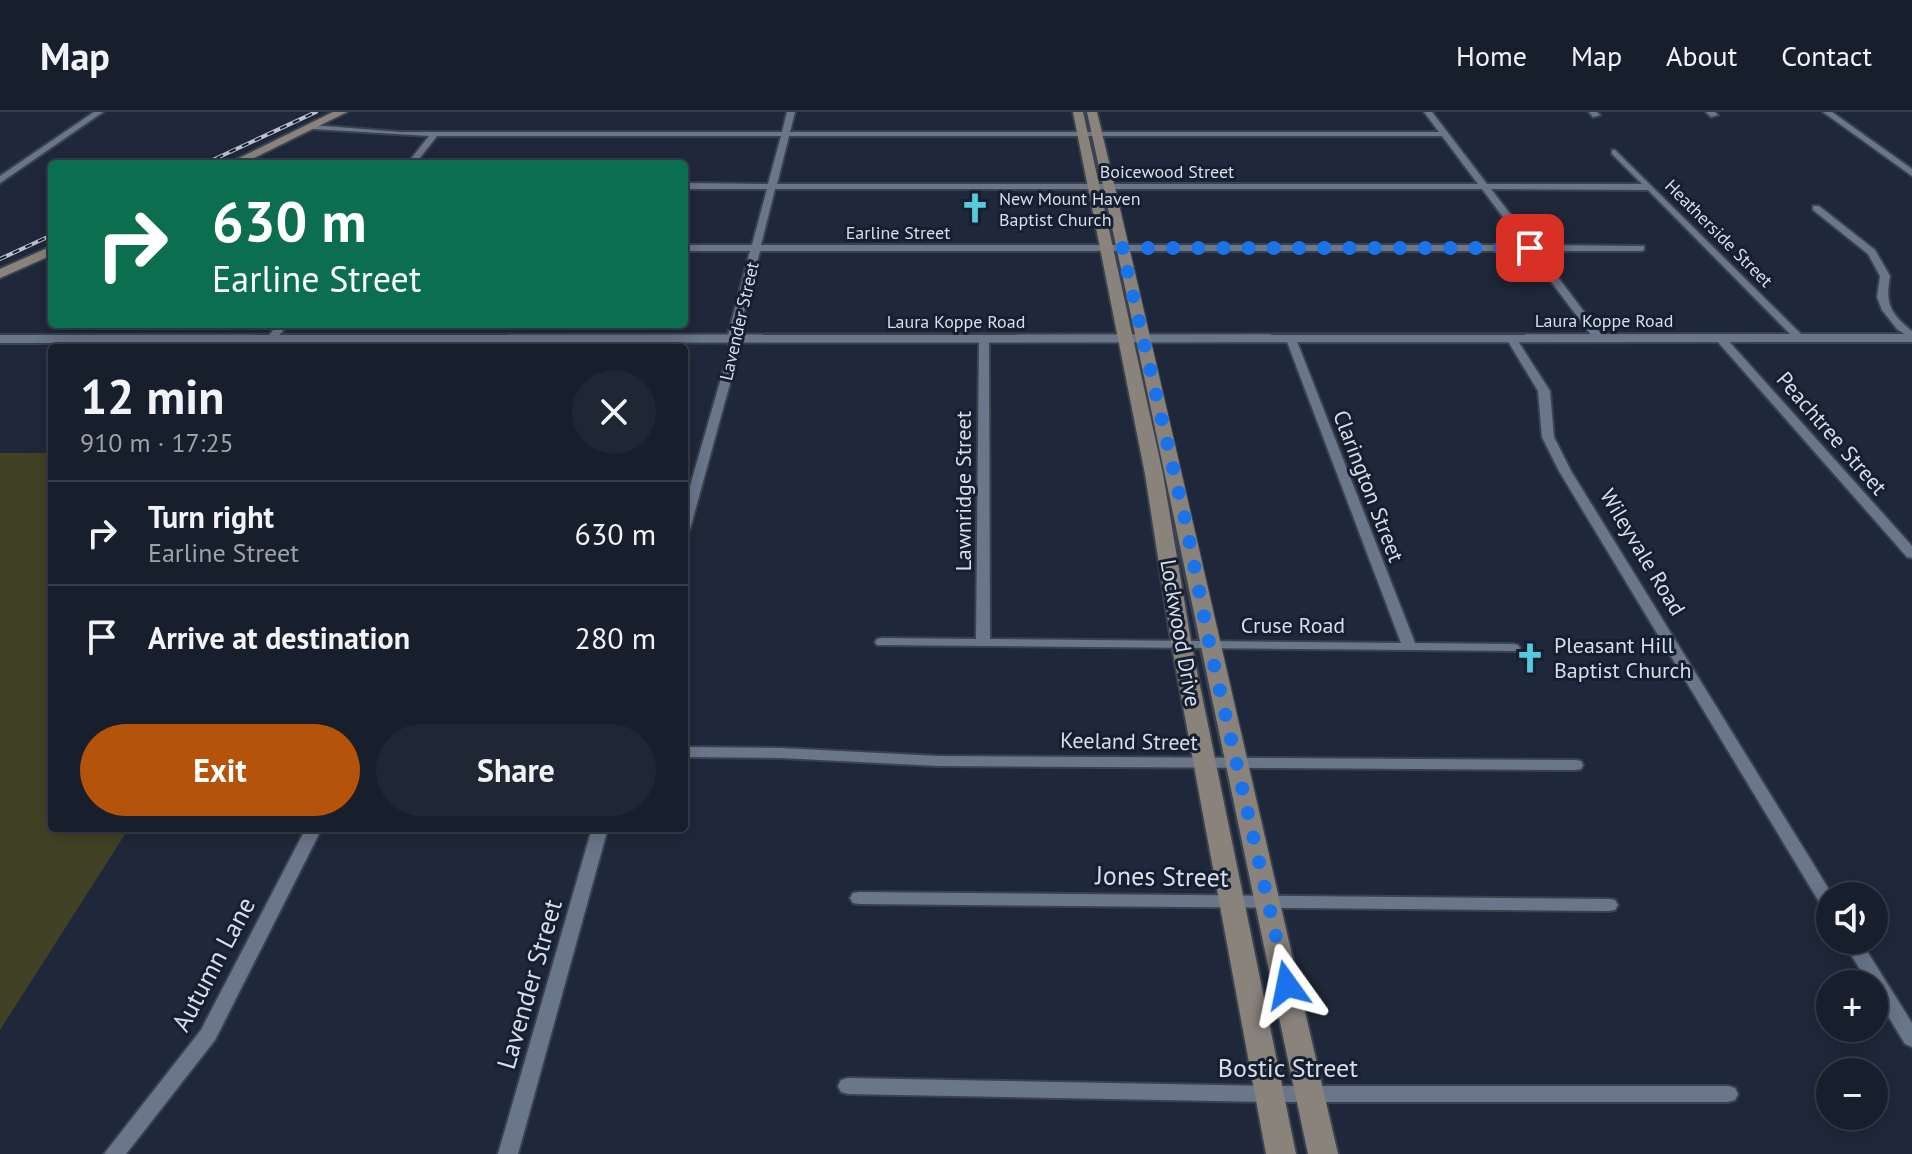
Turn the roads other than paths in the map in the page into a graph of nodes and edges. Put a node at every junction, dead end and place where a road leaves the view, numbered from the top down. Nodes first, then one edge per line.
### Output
1 (99, 112) edge
2 (342, 112) edge
3 (791, 112) edge
4 (1078, 112) edge
5 (1092, 112) edge
6 (1428, 112) edge
7 (1827, 112) edge
8 (312, 127) junction
9 (435, 134) junction
10 (785, 134) junction
11 (1082, 134) junction
12 (1098, 134) junction
13 (1444, 134) junction
14 (1615, 152) dead end
15 (242, 160) edge
16 (414, 160) edge
17 (1912, 173) edge
18 (0, 180) edge
19 (688, 186) edge
20 (771, 186) junction
21 (1485, 186) junction
22 (1101, 187) junction
23 (1650, 187) junction
24 (1816, 208) dead end
25 (688, 248) edge
26 (756, 248) junction
27 (1106, 248) junction
28 (1122, 248) junction
29 (1530, 248) junction
30 (1641, 248) dead end
31 (48, 252) edge
32 (0, 274) edge
33 (280, 328) edge
34 (1912, 337) edge
35 (1132, 338) junction
36 (1511, 338) junction
37 (1599, 338) junction
38 (1800, 338) junction
39 (0, 339) edge
40 (271, 339) junction
41 (732, 339) junction
42 (1291, 339) junction
43 (1721, 339) junction
44 (984, 340) junction
45 (553, 344) edge
46 (688, 515) edge
47 (1912, 554) edge
48 (882, 642) dead end
49 (983, 642) junction
50 (1409, 646) junction
51 (1182, 647) junction
52 (1210, 647) junction
53 (1513, 648) dead end
54 (688, 752) edge
55 (1205, 763) junction
56 (1237, 764) junction
57 (1575, 765) dead end
58 (312, 832) edge
59 (599, 832) edge
60 (1816, 882) edge
61 (859, 898) dead end
62 (1232, 903) junction
63 (1269, 903) junction
64 (1609, 905) dead end
65 (1860, 954) edge
66 (1912, 1039) edge
67 (848, 1086) dead end
68 (1270, 1094) junction
69 (1310, 1094) junction
70 (1728, 1094) dead end
71 (114, 1154) edge
72 (508, 1154) edge
73 (1281, 1154) edge
74 (1323, 1154) edge

1 - 18 street
2 - 8 main road
3 - 10 street, Lavender Street
4 - 11 main road, Lockwood Drive
5 - 12 main road, Lockwood Drive
6 - 13 street
7 - 17 street
8 - 9 street
8 - 15 main road
9 - 10 street
9 - 16 street
10 - 11 street
10 - 20 street, Lavender Street
11 - 12 street
11 - 22 main road, Lockwood Drive
12 - 13 street
12 - 22 main road, Lockwood Drive
13 - 21 street
14 - 23 street, Heatherside Street
19 - 20 street, Boicewood Street
20 - 22 street, Boicewood Street
20 - 26 street, Lavender Street
21 - 22 street, Boicewood Street
21 - 23 street, Boicewood Street
21 - 29 street
22 - 27 main road, Lockwood Drive
22 - 28 main road, Lockwood Drive
23 - 38 street, Heatherside Street
24 - 34 street
25 - 26 street, Earline Street
26 - 27 street, Earline Street
26 - 41 street, Lavender Street
27 - 28 street, Earline Street
27 - 35 main road, Lockwood Drive
28 - 29 street, Earline Street
28 - 35 main road, Lockwood Drive
29 - 30 street, Earline Street
29 - 37 street
31 - 32 main road
33 - 40 street
34 - 38 street, Laura Koppe Road
35 - 42 street, Laura Koppe Road
35 - 44 street, Laura Koppe Road
35 - 51 main road, Lockwood Drive
35 - 52 main road, Lockwood Drive
36 - 37 street, Laura Koppe Road
36 - 42 street, Laura Koppe Road
36 - 60 street, Wileyvale Road
37 - 43 street, Laura Koppe Road
38 - 43 street, Laura Koppe Road
39 - 40 street, Laura Koppe Road
40 - 45 street, Laura Koppe Road
41 - 44 street, Laura Koppe Road
41 - 45 street, Laura Koppe Road
41 - 46 street, Lavender Street
42 - 50 street, Clarington Street
43 - 47 street, Peachtree Street
44 - 49 street, Lawnridge Street
48 - 49 street, Cruse Road
49 - 51 street, Cruse Road
50 - 52 street, Cruse Road
50 - 53 street, Cruse Road
51 - 52 street, Cruse Road
51 - 55 main road, Lockwood Drive
52 - 56 main road, Lockwood Drive
54 - 55 street, Keeland Street
55 - 56 street, Keeland Street
55 - 62 main road, Lockwood Drive
56 - 57 street, Keeland Street
56 - 63 main road, Lockwood Drive
58 - 71 street, Autumn Lane
59 - 72 street, Lavender Street
61 - 62 street, Jones Street
62 - 63 street, Jones Street
62 - 68 main road, Lockwood Drive
63 - 64 street, Jones Street
63 - 69 main road, Lockwood Drive
65 - 66 street
67 - 68 street, Bostic Street
68 - 69 street, Bostic Street
68 - 73 main road, Lockwood Drive
69 - 70 street, Bostic Street
69 - 74 main road, Lockwood Drive

